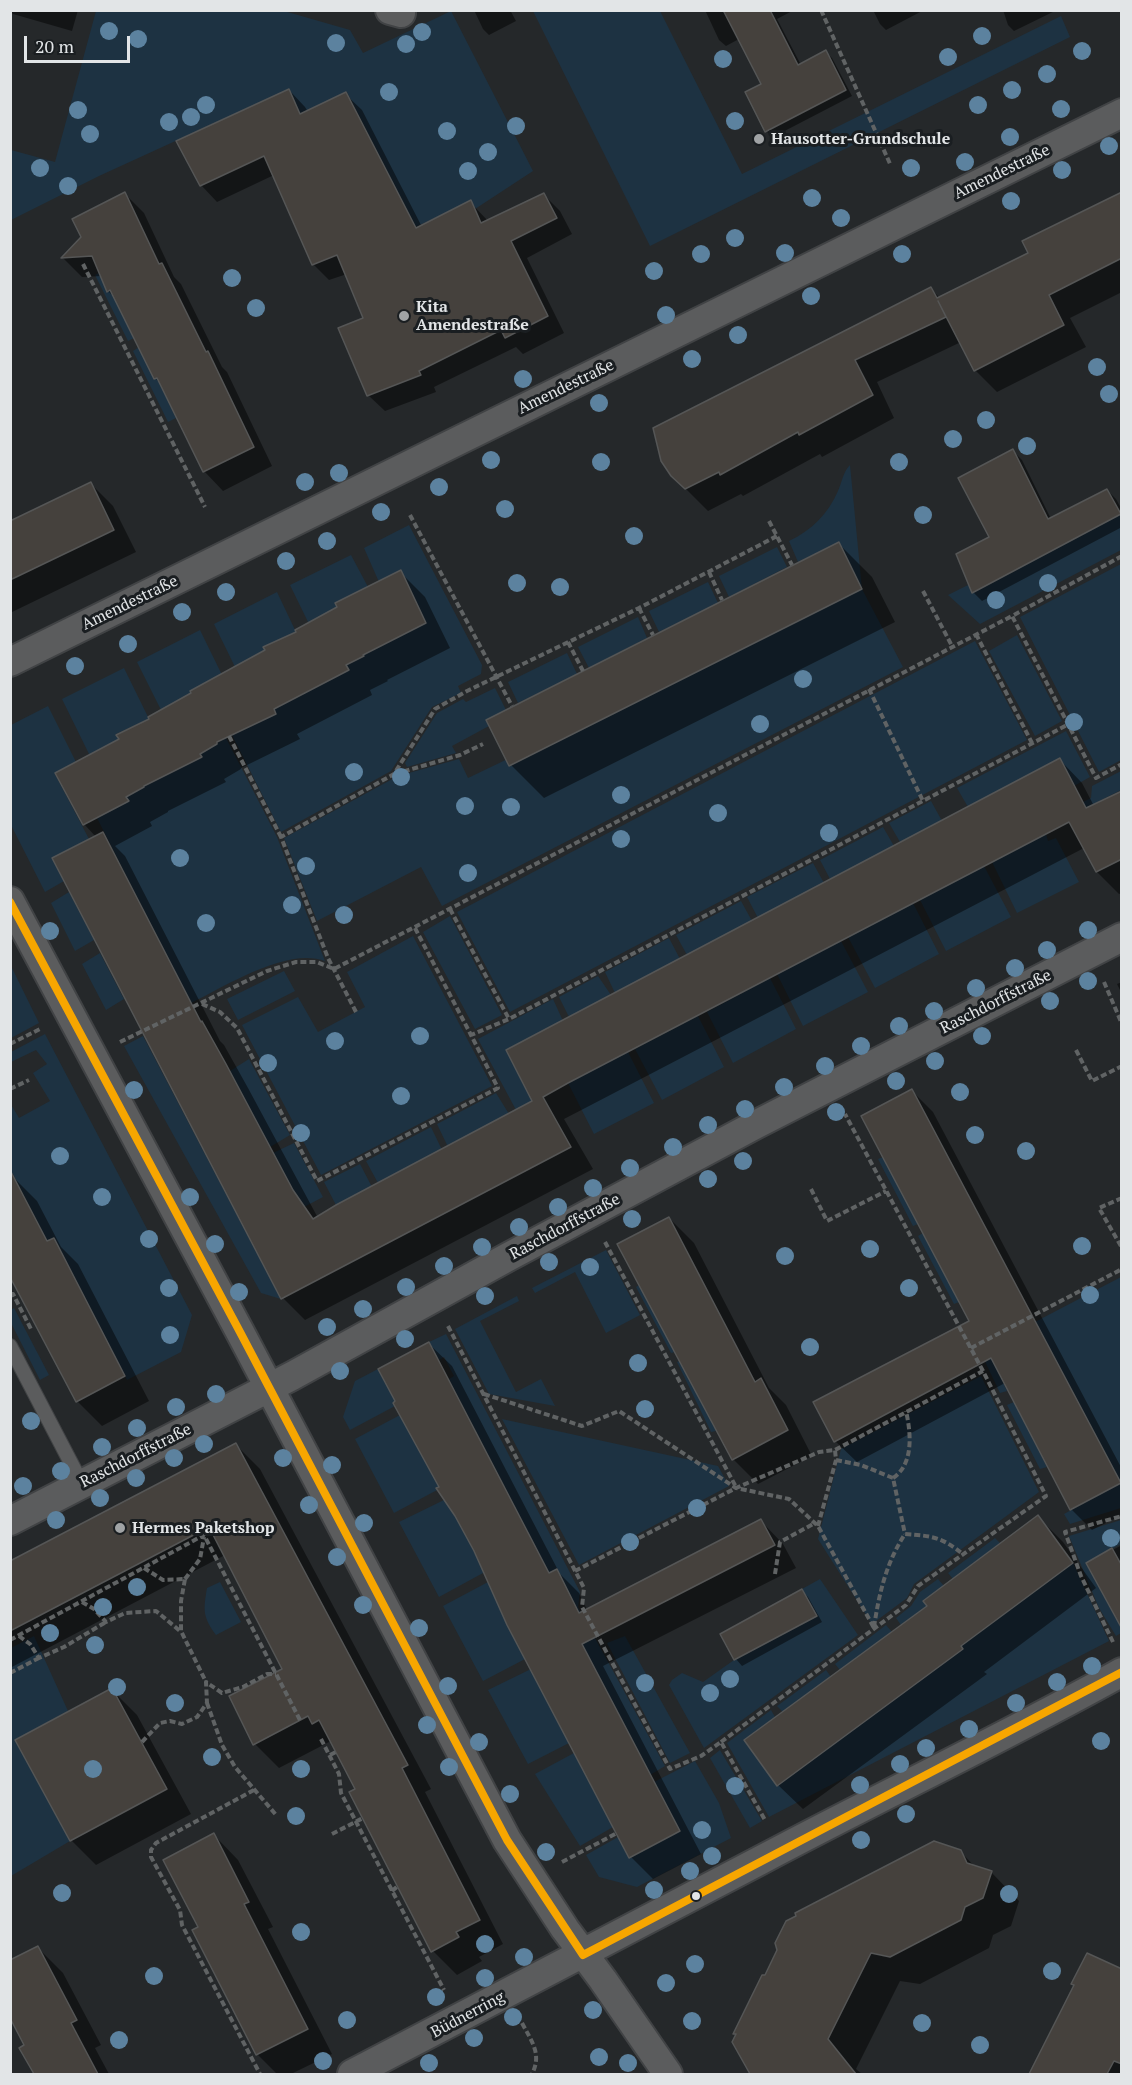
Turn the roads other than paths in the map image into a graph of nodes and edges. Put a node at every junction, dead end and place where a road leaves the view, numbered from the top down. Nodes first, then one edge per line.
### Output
1 (1122, 113) edge
2 (10, 662) edge
3 (10, 901) edge
4 (1122, 937) edge
5 (10, 1347) edge
6 (270, 1387) junction
7 (82, 1485) junction
8 (10, 1521) edge
9 (1119, 1659) edge
10 (583, 1955) junction
11 (352, 2074) edge
12 (668, 2074) edge

1 - 2 street, Amendestraße
3 - 6 street
4 - 6 street, Raschdorffstraße
5 - 7 lane
6 - 7 street, Raschdorffstraße
6 - 10 street
7 - 8 street, Raschdorffstraße
9 - 10 street, Büdnerring
10 - 11 street, Büdnerring
10 - 12 street

